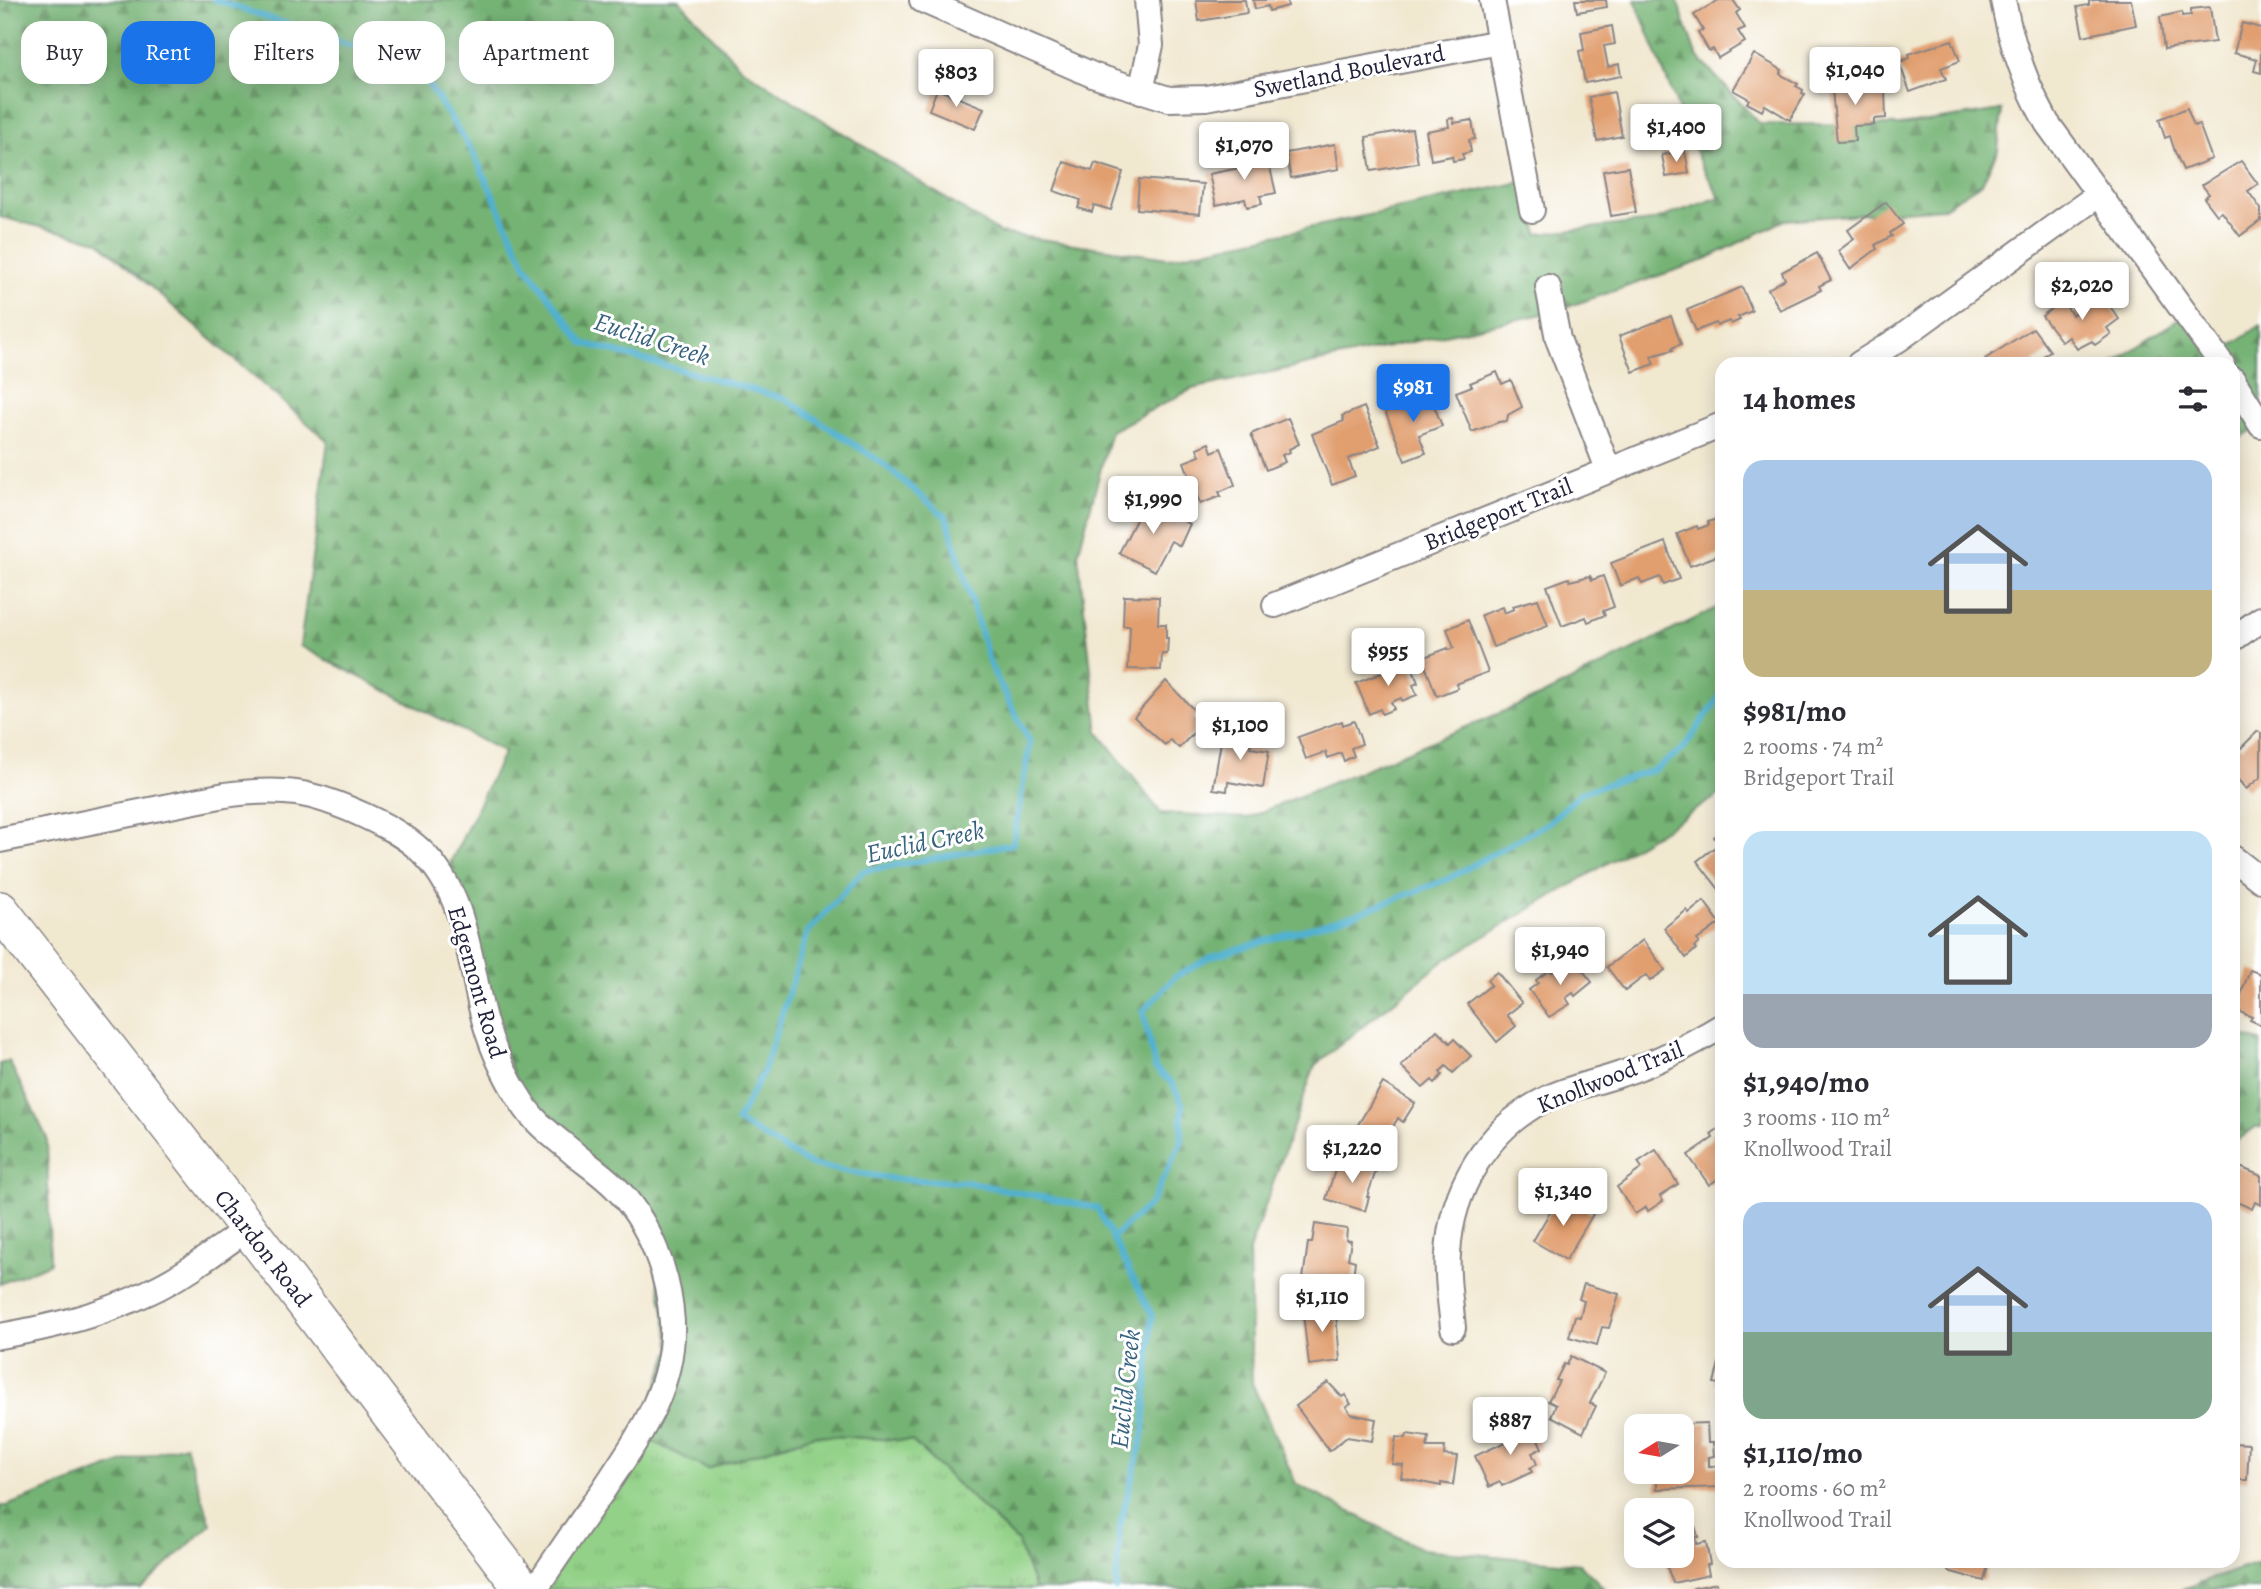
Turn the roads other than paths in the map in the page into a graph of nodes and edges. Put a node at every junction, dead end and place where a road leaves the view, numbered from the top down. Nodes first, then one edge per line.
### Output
1 (922, 0) edge
2 (1147, 0) edge
3 (1492, 0) edge
4 (2003, 0) edge
5 (1500, 42) junction
6 (1141, 91) junction
7 (2098, 195) junction
8 (1532, 210) dead end
9 (1548, 287) dead end
10 (1871, 357) edge
11 (2217, 357) edge
12 (2240, 391) edge
13 (2261, 425) edge
14 (1715, 428) edge
15 (1608, 469) junction
16 (1275, 605) dead end
17 (2261, 619) edge
18 (2240, 634) edge
19 (0, 840) edge
20 (2240, 864) edge
21 (2261, 880) edge
22 (0, 910) edge
23 (1715, 1031) edge
24 (247, 1228) junction
25 (1454, 1328) dead end
26 (0, 1336) edge
27 (523, 1589) edge
28 (535, 1589) edge

1 - 6 street, Swetland Boulevard
2 - 6 street
3 - 5 street
4 - 7 street
5 - 6 street, Swetland Boulevard
5 - 8 street
7 - 10 street
7 - 11 street
9 - 15 street
12 - 13 street
14 - 15 street, Bridgeport Trail
15 - 16 street, Bridgeport Trail
17 - 18 street
19 - 28 street, Edgemont Road
20 - 21 street
22 - 24 main road, Chardon Road
23 - 25 street, Knollwood Trail
24 - 26 street
24 - 27 main road, Chardon Road

